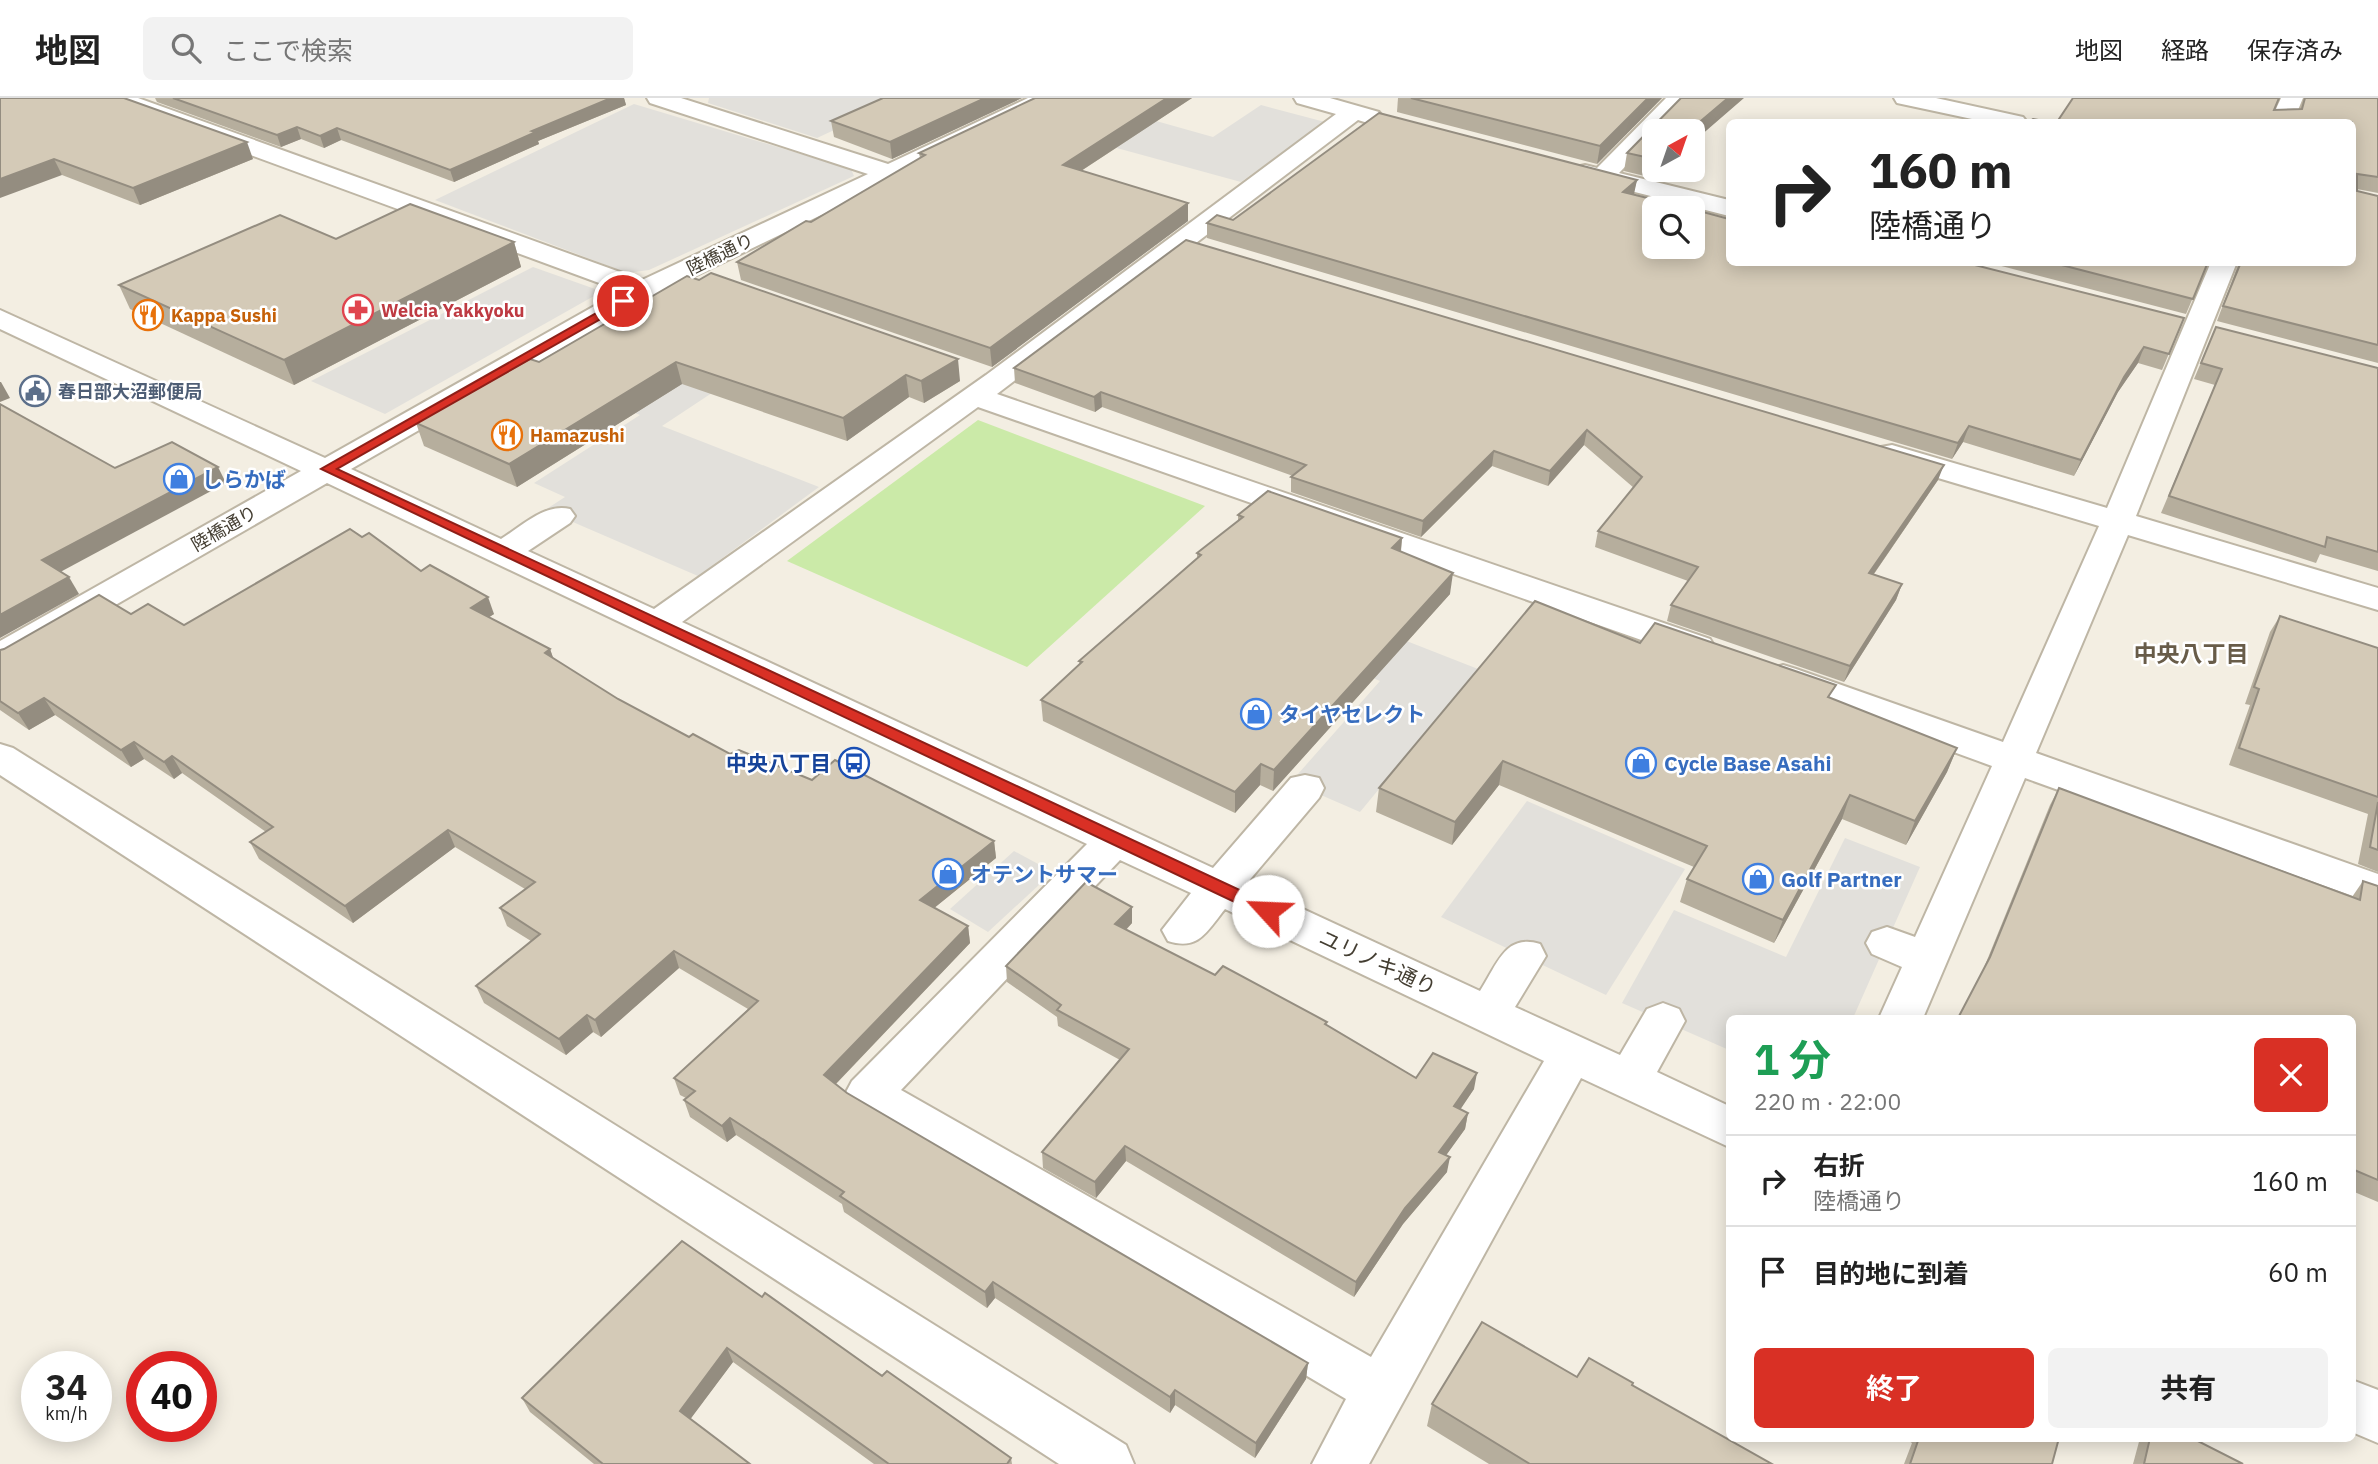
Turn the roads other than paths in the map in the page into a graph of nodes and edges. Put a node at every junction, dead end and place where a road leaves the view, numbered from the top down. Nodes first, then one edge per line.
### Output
1 (117, 98) edge
2 (1679, 98) edge
3 (1905, 98) edge
4 (2292, 98) edge
5 (663, 99) edge
6 (1045, 104) edge
7 (1301, 104) edge
8 (1353, 112) junction
9 (2001, 119) edge
10 (2283, 119) edge
11 (1393, 122) edge
12 (1563, 166) edge
13 (887, 172) junction
14 (1602, 176) junction
15 (1726, 207) edge
16 (2222, 266) edge
17 (684, 272) junction
18 (723, 286) edge
19 (643, 290) junction
20 (0, 318) edge
21 (980, 383) junction
22 (1864, 445) edge
23 (328, 469) junction
24 (559, 516) dead end
25 (2118, 521) junction
26 (504, 552) junction
27 (2378, 599) edge
28 (656, 624) junction
29 (0, 656) edge
30 (0, 757) edge
31 (2016, 758) junction
32 (1305, 788) dead end
33 (1116, 839) junction
34 (1220, 888) junction
35 (2378, 890) edge
36 (1183, 930) dead end
37 (1887, 943) dead end
38 (1525, 956) dead end
39 (1927, 960) junction
40 (1488, 1014) junction
41 (1902, 1015) edge
42 (1664, 1021) dead end
43 (1571, 1054) junction
44 (1629, 1080) junction
45 (1726, 1126) edge
46 (1379, 1390) junction
47 (2356, 1407) edge
48 (2378, 1417) edge
49 (1107, 1464) edge
50 (1339, 1464) edge

1 - 19 street
2 - 14 street
3 - 9 street
4 - 10 street
5 - 13 street
6 - 13 street, 陸橋通り
7 - 8 street
8 - 11 street
8 - 21 street
12 - 14 street
13 - 17 street, 陸橋通り
14 - 15 street
16 - 25 street
17 - 18 street
17 - 19 street, 陸橋通り
19 - 23 street, 陸橋通り
20 - 23 street, ユリノキ通り
21 - 28 street
21 - 31 street
22 - 25 street
23 - 26 street, ユリノキ通り
23 - 29 street, 陸橋通り
24 - 26 street
25 - 27 street
25 - 31 street
26 - 28 street, ユリノキ通り
28 - 33 street, ユリノキ通り
30 - 49 street
31 - 35 street
31 - 39 street
32 - 34 street
33 - 34 street, ユリノキ通り
33 - 46 street
34 - 36 street
34 - 40 street, ユリノキ通り
37 - 39 street
38 - 40 street
39 - 41 street
40 - 43 street, ユリノキ通り
42 - 44 street
43 - 44 street, ユリノキ通り
43 - 46 street
44 - 45 street, ユリノキ通り
46 - 50 street
47 - 48 street

